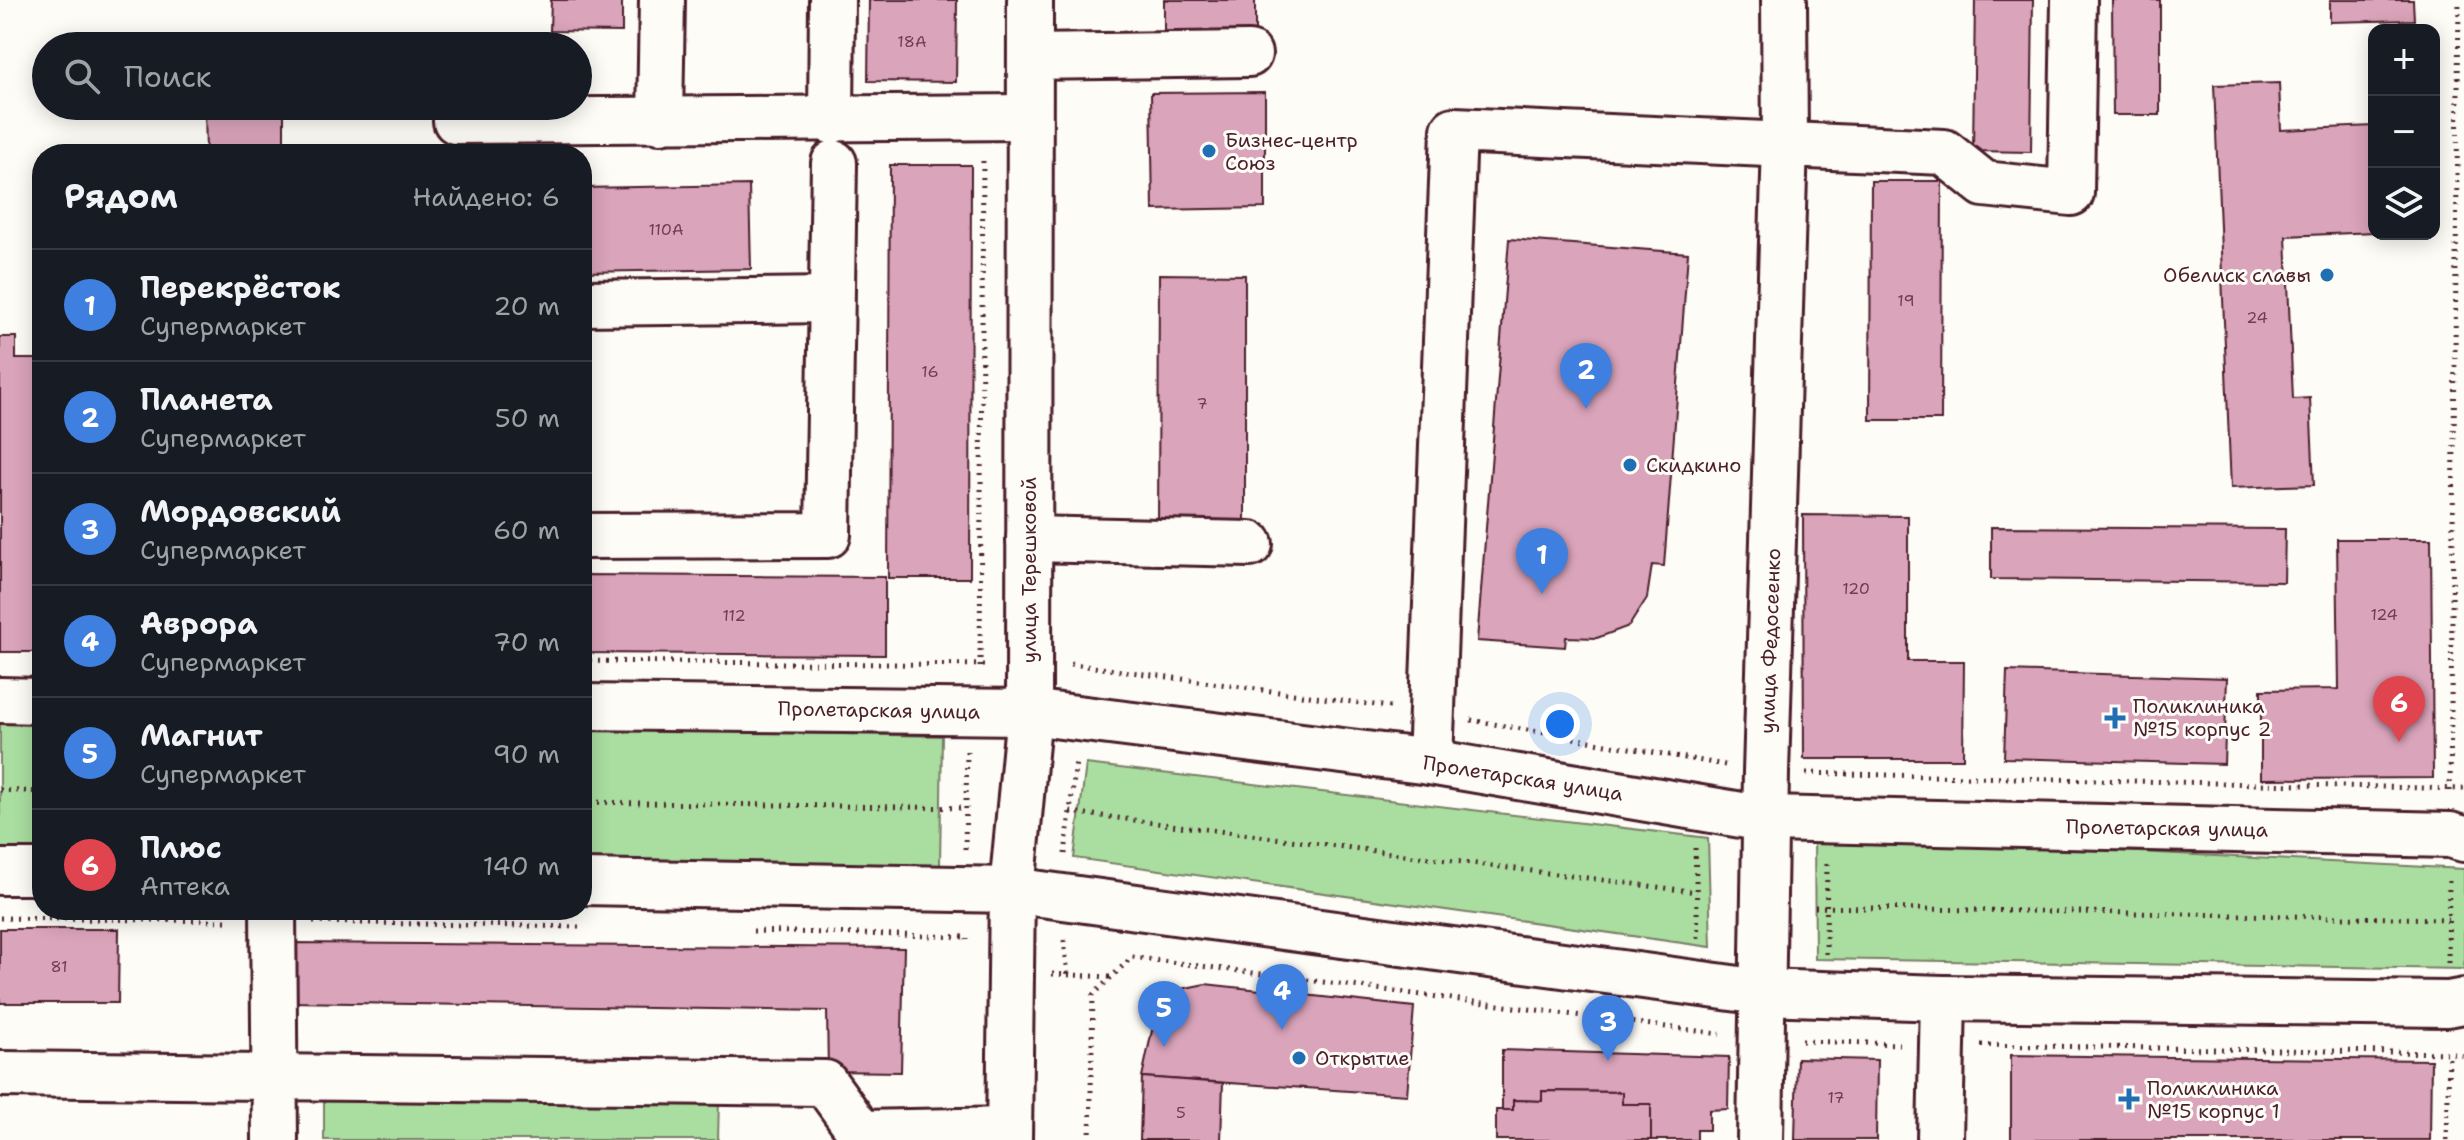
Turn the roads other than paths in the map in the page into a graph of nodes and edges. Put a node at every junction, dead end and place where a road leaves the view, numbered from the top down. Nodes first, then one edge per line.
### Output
1 (662, 0) edge
2 (832, 0) edge
3 (1030, 0) edge
4 (1784, 0) edge
5 (2074, 0) edge
6 (1249, 54) dead end
7 (1030, 57) junction
8 (1029, 117) junction
9 (456, 121) dead end
10 (660, 121) junction
11 (832, 142) junction
12 (1785, 143) junction
13 (831, 300) junction
14 (592, 303) edge
15 (592, 536) edge
16 (1029, 539) junction
17 (1250, 544) dead end
18 (0, 700) edge
19 (32, 701) edge
20 (592, 707) edge
21 (1029, 712) junction
22 (1430, 762) junction
23 (1765, 819) junction
24 (2464, 839) edge
25 (0, 872) edge
26 (32, 872) edge
27 (592, 882) edge
28 (1012, 890) junction
29 (273, 920) edge
30 (1761, 992) junction
31 (1943, 998) junction
32 (2464, 1001) edge
33 (0, 1074) edge
34 (275, 1075) junction
35 (1009, 1135) edge
36 (275, 1140) edge
37 (1760, 1140) edge
38 (1940, 1140) edge

1 - 10 street
2 - 11 street
3 - 7 street, улица Терешковой
4 - 12 street, улица Федосеенко
5 - 12 street
6 - 7 street
7 - 8 street, улица Терешковой
8 - 11 street
8 - 16 street, улица Терешковой
9 - 10 street
10 - 11 street
11 - 13 street
12 - 22 street
12 - 23 street, улица Федосеенко
13 - 14 street
13 - 15 street
16 - 17 street
16 - 21 street, улица Терешковой
18 - 19 street
20 - 21 street, Пролетарская улица
21 - 22 street, Пролетарская улица
21 - 28 street, улица Терешковой
22 - 23 street, Пролетарская улица
23 - 24 street, Пролетарская улица
23 - 30 street, улица Федосеенко
25 - 26 street
27 - 28 street
28 - 30 street
28 - 35 street, улица Терешковой
29 - 34 street
30 - 31 street
30 - 37 street, улица Федосеенко
31 - 32 street
31 - 38 street
33 - 34 street
34 - 35 street
34 - 36 street

